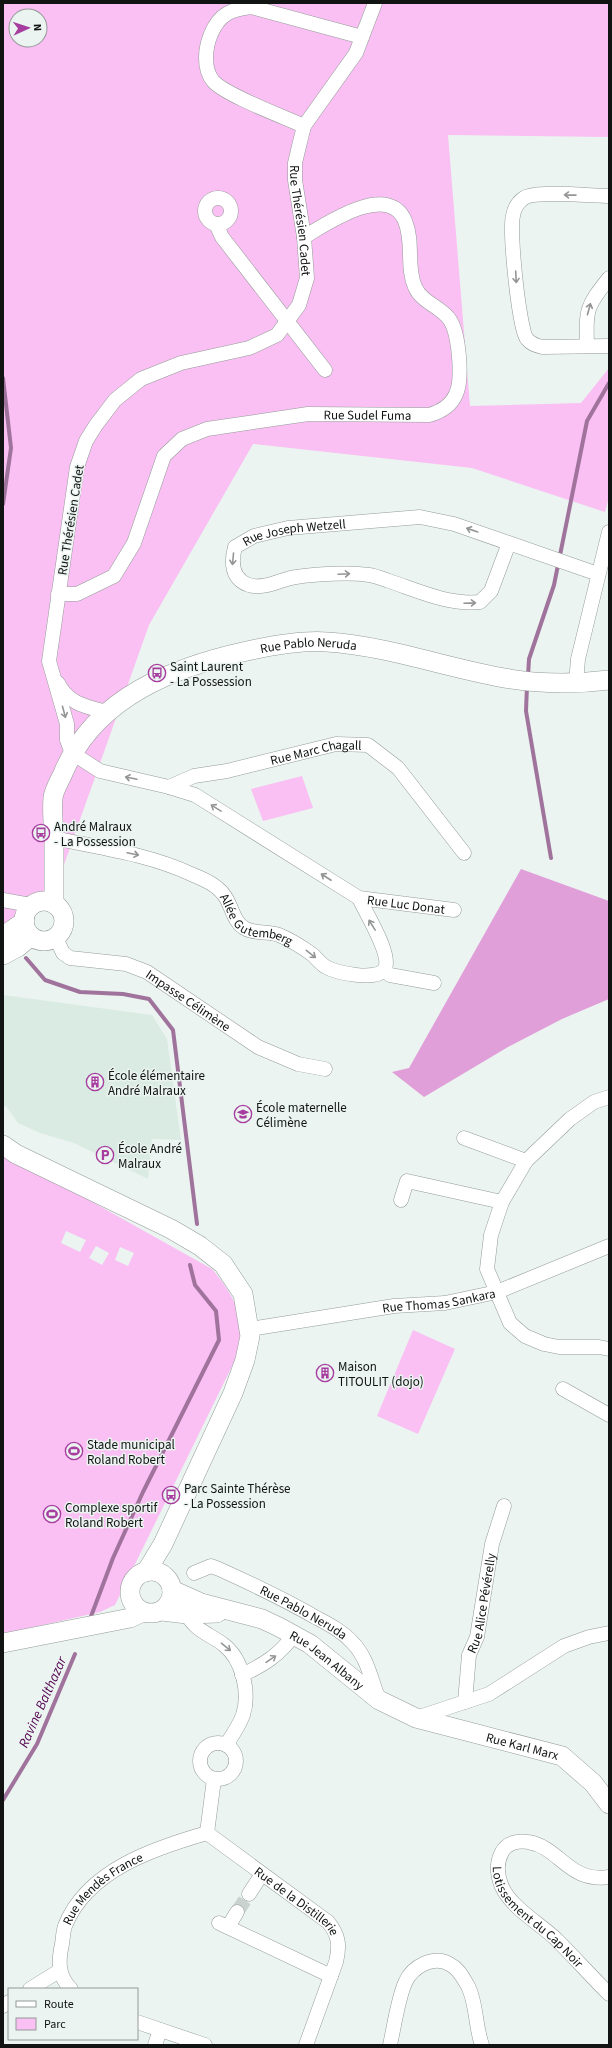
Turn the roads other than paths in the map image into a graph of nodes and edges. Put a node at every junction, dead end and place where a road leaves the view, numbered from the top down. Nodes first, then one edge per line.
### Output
1 (375, 3) edge
2 (362, 37) junction
3 (304, 126) junction
4 (609, 196) edge
5 (216, 224) dead end
6 (304, 237) junction
7 (609, 278) edge
8 (287, 322) junction
9 (587, 346) junction
10 (609, 346) edge
11 (325, 370) dead end
12 (609, 532) edge
13 (509, 543) junction
14 (598, 574) junction
15 (58, 594) junction
16 (49, 662) junction
17 (609, 680) edge
18 (576, 682) junction
19 (107, 712) junction
20 (72, 753) junction
21 (169, 787) junction
22 (54, 838) junction
23 (464, 853) dead end
24 (358, 898) junction
25 (3, 900) edge
26 (54, 904) junction
27 (454, 910) dead end
28 (29, 921) junction
29 (3, 936) edge
30 (56, 938) junction
31 (3, 955) edge
32 (384, 970) junction
33 (434, 983) dead end
34 (325, 1069) dead end
35 (609, 1097) edge
36 (3, 1131) edge
37 (464, 1138) dead end
38 (3, 1145) edge
39 (526, 1161) junction
40 (401, 1200) dead end
41 (502, 1202) junction
42 (609, 1246) edge
43 (497, 1292) junction
44 (256, 1328) junction
45 (609, 1349) edge
46 (563, 1389) dead end
47 (609, 1415) edge
48 (504, 1506) dead end
49 (194, 1573) dead end
50 (160, 1579) junction
51 (146, 1609) junction
52 (232, 1612) junction
53 (187, 1614) junction
54 (609, 1633) edge
55 (294, 1635) junction
56 (6, 1641) edge
57 (242, 1675) junction
58 (379, 1700) junction
59 (465, 1702) junction
60 (416, 1718) junction
61 (226, 1745) junction
62 (214, 1778) junction
63 (609, 1804) edge
64 (207, 1833) junction
65 (262, 1874) junction
66 (609, 1877) edge
67 (249, 1894) tunnel mouth
68 (237, 1912) tunnel mouth
69 (59, 1971) junction
70 (331, 1976) junction
71 (32, 1988) edge
72 (70, 1988) edge
73 (609, 1994) edge
74 (138, 2022) edge
75 (160, 2030) junction
76 (155, 2045) edge
77 (205, 2045) edge
78 (306, 2045) edge
79 (390, 2045) edge
80 (482, 2045) edge

1 - 2 street, Rue Thérésien Cadet
2 - 3 street, Rue Thérésien Cadet
2 - 3 street
3 - 6 street, Rue Thérésien Cadet
4 -> 9 street
5 - 8 street
6 - 8 street, Rue Thérésien Cadet
6 - 15 street, Rue Sudel Fuma
9 -> 7 street
8 - 11 street
8 - 15 street, Rue Thérésien Cadet
9 - 10 street
12 - 14 street
13 -> 13 street, Rue Joseph Wetzell
13 - 14 street, Rue Joseph Wetzell
14 - 18 street
15 - 16 street, Rue Thérésien Cadet
16 - 19 street
16 -> 20 street
17 - 18 main road, Rue Pablo Neruda
18 - 19 main road, Rue Pablo Neruda
19 - 20 main road, Rue Pablo Neruda
21 -> 20 street
20 - 22 main road, Rue Pablo Neruda
21 - 23 street, Rue Marc Chagall
24 -> 21 street
22 - 26 main road, Rue Pablo Neruda
22 -> 32 street, Allée Gutemberg
24 - 27 street, Rue Luc Donat
32 -> 24 street
25 - 28 street
26 - 28 main road
26 - 30 main road
28 - 29 main road
28 - 30 main road
28 - 31 main road
30 - 34 street, Impasse Célimène
32 - 33 street
35 - 39 street
36 - 44 main road
37 - 39 street
38 - 44 main road
39 - 41 street
40 - 41 street
41 - 43 street
42 - 43 street, Rue Thomas Sankara
43 - 44 street, Rue Thomas Sankara
43 - 45 street
44 - 50 main road
46 - 47 street
48 - 59 street, Rue Alice Pévérelly
49 - 58 street, Rue Pablo Neruda
50 - 51 main road
50 - 51 main road
50 - 52 main road, Rue Jean Albany
51 - 53 main road, Rue Jean Albany
51 - 56 main road
52 - 53 main road, Rue Jean Albany
52 - 55 main road, Rue Jean Albany
53 -> 57 street
54 - 59 street
57 -> 55 street
55 - 58 main road, Rue Jean Albany
57 - 61 street
58 - 60 main road, Rue Jean Albany
59 - 60 street
60 - 63 main road, Rue Karl Marx
61 - 62 street
61 - 62 street
62 - 64 street
64 - 65 street, Rue de la Distillerie
64 - 69 street, Rue Mendès France
65 - 67 street
65 - 70 street, Rue de la Distillerie
66 - 73 street, Lotissement du Cap Noir
68 - 70 street
69 - 71 street
69 - 72 street
70 - 78 street, Rue de la Distillerie
74 - 75 street
75 - 76 street
75 - 77 street
79 - 80 street

